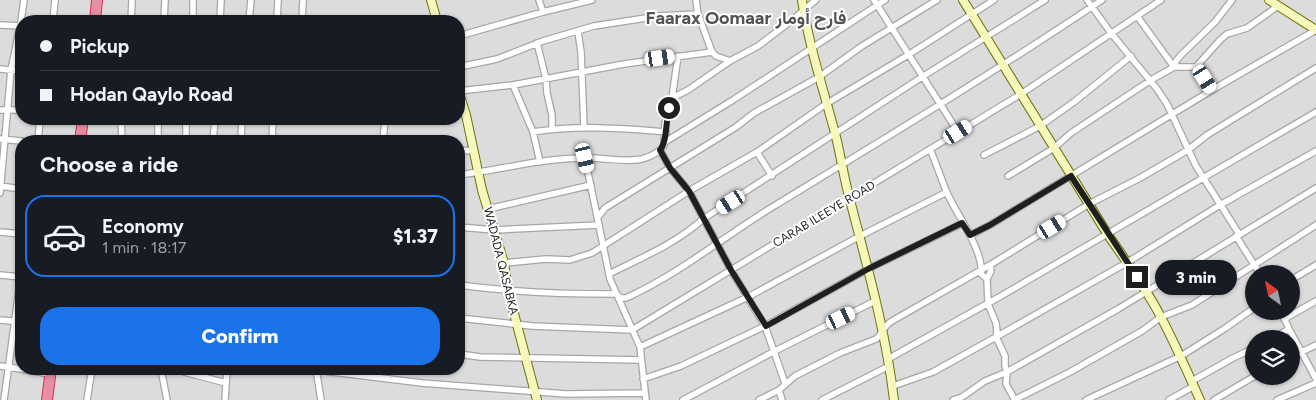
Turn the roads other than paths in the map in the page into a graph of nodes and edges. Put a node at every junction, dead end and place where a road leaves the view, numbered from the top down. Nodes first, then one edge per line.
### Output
1 (24, 0) edge
2 (55, 0) edge
3 (96, 0) edge
4 (132, 0) edge
5 (165, 0) edge
6 (193, 0) edge
7 (221, 0) edge
8 (251, 0) edge
9 (278, 0) edge
10 (303, 0) edge
11 (431, 0) edge
12 (539, 0) edge
13 (592, 0) edge
14 (697, 0) edge
15 (802, 0) edge
16 (816, 0) edge
17 (885, 0) edge
18 (937, 0) edge
19 (963, 0) edge
20 (994, 0) edge
21 (1045, 0) edge
22 (1087, 0) edge
23 (1102, 0) edge
24 (1160, 0) edge
25 (1232, 0) edge
26 (1269, 0) edge
27 (876, 2) edge
28 (1278, 6) junction
29 (1092, 7) junction
30 (804, 11) junction
31 (542, 12) junction
32 (698, 14) junction
33 (973, 14) junction
34 (22, 15) edge
35 (54, 15) edge
36 (95, 15) edge
37 (131, 15) edge
38 (164, 15) edge
39 (193, 15) edge
40 (220, 15) edge
41 (250, 15) edge
42 (277, 15) edge
43 (302, 15) edge
44 (435, 15) edge
45 (1136, 16) junction
46 (15, 24) edge
47 (0, 25) edge
48 (892, 27) junction
49 (1316, 30) edge
50 (578, 32) junction
51 (1111, 33) junction
52 (465, 34) edge
53 (987, 38) junction
54 (537, 43) junction
55 (812, 48) junction
56 (15, 52) edge
57 (712, 52) junction
58 (908, 55) junction
59 (678, 56) junction
60 (1131, 56) junction
61 (730, 61) junction
62 (1002, 64) junction
63 (465, 66) edge
64 (1174, 67) junction
65 (1196, 67) junction
66 (1316, 68) edge
67 (0, 69) edge
68 (11, 70) junction
69 (15, 70) edge
70 (581, 73) junction
71 (819, 77) junction
72 (922, 77) junction
73 (546, 79) junction
74 (1150, 80) junction
75 (513, 85) junction
76 (1212, 90) junction
77 (465, 91) edge
78 (1021, 94) junction
79 (672, 98) junction
80 (941, 103) junction
81 (826, 104) junction
82 (0, 110) edge
83 (8, 110) junction
84 (15, 110) edge
85 (1316, 112) edge
86 (1172, 116) junction
87 (465, 125) edge
88 (1040, 126) junction
89 (584, 128) junction
90 (552, 129) junction
91 (533, 132) junction
92 (666, 132) junction
93 (958, 132) junction
94 (835, 134) junction
95 (2, 139) edge
96 (15, 140) edge
97 (665, 142) junction
98 (1054, 148) junction
99 (930, 149) junction
100 (465, 150) edge
101 (660, 150) junction
102 (1188, 150) junction
103 (473, 151) junction
104 (1316, 151) edge
105 (757, 152) junction
106 (984, 155) dead end
107 (585, 158) junction
108 (540, 162) junction
109 (843, 164) junction
110 (670, 168) junction
111 (478, 173) junction
112 (465, 175) edge
113 (772, 176) junction
114 (1008, 176) dead end
115 (1071, 176) junction
116 (1204, 178) junction
117 (591, 185) junction
118 (1, 186) edge
119 (15, 187) edge
120 (1316, 188) edge
121 (689, 191) junction
122 (947, 192) junction
123 (0, 193) edge
124 (849, 198) junction
125 (1089, 204) junction
126 (1220, 204) junction
127 (488, 209) junction
128 (598, 216) junction
129 (703, 219) junction
130 (962, 223) junction
131 (599, 225) junction
132 (1316, 225) edge
133 (465, 228) edge
134 (494, 230) junction
135 (0, 232) edge
136 (15, 233) edge
137 (970, 235) junction
138 (1108, 235) junction
139 (1237, 235) junction
140 (860, 236) junction
141 (717, 244) junction
142 (603, 246) junction
143 (1128, 262) junction
144 (504, 263) junction
145 (990, 264) junction
146 (1254, 264) junction
147 (1316, 265) edge
148 (982, 268) junction
149 (868, 269) junction
150 (731, 270) junction
151 (610, 274) junction
152 (0, 275) edge
153 (1300, 275) edge
154 (15, 276) edge
155 (987, 280) junction
156 (465, 286) edge
157 (508, 292) junction
158 (1146, 292) junction
159 (616, 294) junction
160 (748, 297) junction
161 (875, 301) junction
162 (1316, 301) edge
163 (988, 304) junction
164 (1300, 310) edge
165 (1245, 314) edge
166 (15, 315) edge
167 (1161, 317) junction
168 (465, 319) edge
169 (0, 320) edge
170 (1284, 320) edge
171 (14, 321) junction
172 (516, 324) junction
173 (766, 326) junction
174 (882, 329) junction
175 (1289, 329) joint
176 (632, 330) junction
177 (996, 337) junction
178 (1316, 345) edge
179 (640, 348) junction
180 (773, 352) junction
181 (1245, 352) edge
182 (1302, 352) junction
183 (465, 355) edge
184 (1181, 356) junction
185 (525, 358) junction
186 (642, 360) junction
187 (889, 362) junction
188 (0, 366) edge
189 (9, 366) junction
190 (15, 368) edge
191 (1007, 372) junction
192 (51, 375) edge
193 (91, 375) edge
194 (162, 375) edge
195 (195, 375) edge
196 (227, 375) edge
197 (317, 375) edge
198 (361, 375) edge
199 (642, 379) junction
200 (1316, 381) edge
201 (1245, 382) edge
202 (226, 383) junction
203 (785, 383) junction
204 (1193, 384) junction
205 (892, 386) junction
206 (535, 390) junction
207 (778, 390) junction
208 (645, 397) edge
209 (892, 399) edge
210 (4, 400) edge
211 (47, 400) edge
212 (87, 400) edge
213 (167, 400) edge
214 (225, 400) edge
215 (321, 400) edge
216 (537, 400) edge
217 (683, 400) edge
218 (759, 400) edge
219 (782, 400) edge
220 (822, 400) edge
221 (953, 400) edge
222 (1015, 400) edge
223 (1086, 400) edge
224 (1169, 400) edge
225 (1200, 400) edge
226 (1214, 400) edge
227 (1278, 400) edge

1 - 34 street
2 - 35 street
3 - 36 highway
4 - 37 street
5 - 38 street
6 - 39 street
7 - 40 street
8 - 41 street
9 - 42 street
10 - 43 street
11 - 44 street
12 - 31 street
13 - 31 street
14 - 32 street
15 - 30 street
16 - 30 street
17 - 27 street
18 - 48 street
19 - 33 street
20 - 33 street
21 - 53 street
22 - 29 street
23 - 29 street
24 - 45 street, CARAB ILEEYE ROAD
25 - 64 street
26 - 28 street
27 - 48 street
27 - 55 street
28 - 49 street
28 - 65 street
29 - 51 street
29 - 62 street
30 - 55 street
30 - 61 street
31 - 52 street
32 - 50 street
32 - 57 street
33 - 53 street
33 - 58 street
45 - 51 street, CARAB ILEEYE ROAD
45 - 64 street
46 - 47 street
48 - 58 street
48 - 71 street
49 - 76 street
50 - 54 street
50 - 70 street
51 - 60 street
51 - 78 street, CARAB ILEEYE ROAD
53 - 62 street
53 - 72 street
54 - 63 street
54 - 73 street
55 - 71 street
55 - 97 street
56 - 68 street
57 - 59 street
57 - 61 street
58 - 72 street
58 - 81 street
59 - 70 street
59 - 79 street
60 - 74 street
60 - 88 street
61 - 79 street
62 - 78 street
62 - 80 street
64 - 65 street
64 - 74 street
65 - 76 street
66 - 102 street
67 - 68 street
68 - 69 street
68 - 83 street
70 - 73 street
70 - 89 street
71 - 81 street
71 - 110 street
72 - 80 street
72 - 94 street
73 - 75 street
73 - 90 street
74 - 86 street
74 - 98 street
75 - 77 street
75 - 91 street
76 - 86 street
78 - 88 street
78 - 93 street, CARAB ILEEYE ROAD
79 - 92 street
80 - 93 street
80 - 109 street
81 - 94 street
81 - 105 street
82 - 83 street
83 - 84 street
83 - 95 street
85 - 116 street
86 - 102 street
86 - 115 street
87 - 103 street, WADADA QASABKA
88 - 98 street
88 - 106 street
89 - 90 street
89 - 92 street
90 - 91 street
91 - 108 street
92 - 97 street
93 - 99 street, CARAB ILEEYE ROAD
94 - 109 street
94 - 113 street
95 - 96 street
95 - 118 street
97 - 101 street
98 - 114 street
98 - 115 street
99 - 122 street
99 - 124 street, CARAB ILEEYE ROAD
100 - 103 street
101 - 107 street
101 - 110 street
102 - 116 street
102 - 125 street
103 - 111 street, WADADA QASABKA
104 - 126 street
105 - 113 street
105 - 121 street
107 - 108 street
107 - 117 street
108 - 111 street
109 - 124 street
109 - 141 street
110 - 121 street
110 - 128 street
111 - 112 street
111 - 127 street, WADADA QASABKA
113 - 129 street
115 - 125 street
115 - 137 street
116 - 126 street
116 - 138 street
117 - 127 street
117 - 128 street
118 - 119 street
118 - 123 street
120 - 139 street
121 - 129 street
121 - 142 street
122 - 130 street
122 - 140 street
124 - 140 street
124 - 150 street, CARAB ILEEYE ROAD
125 - 138 street
125 - 145 street
126 - 139 street
126 - 143 street
127 - 134 street, WADADA QASABKA
128 - 131 street
129 - 141 street
129 - 151 street
130 - 137 street
130 - 149 street
131 - 134 street
131 - 142 street
132 - 146 street
133 - 134 street
134 - 144 street, WADADA QASABKA
135 - 136 street
137 - 148 street
138 - 143 street
138 - 163 street
139 - 146 street
139 - 158 street
140 - 149 street
140 - 160 street
141 - 150 street
141 - 159 street
142 - 144 street
142 - 151 street
143 - 158 street
143 - 177 street
144 - 157 street, WADADA QASABKA
145 - 148 street
145 - 155 street
146 - 167 street
147 - 153 street
148 - 155 street
148 - 174 street
149 - 161 street
149 - 173 street
150 - 160 street
150 - 176 street, CARAB ILEEYE ROAD
151 - 159 street
152 - 154 street
155 - 163 street
156 - 157 street
157 - 159 street
157 - 172 street, WADADA QASABKA
158 - 167 street
158 - 191 street
159 - 176 street
160 - 173 street
160 - 179 street
161 - 174 street
161 - 180 street
162 - 164 street
163 - 177 street
163 - 187 street
165 - 184 street
166 - 171 street
167 - 184 street
167 - 222 street
168 - 172 street
169 - 171 street
170 - 175 street
171 - 189 street
172 - 176 street
172 - 185 street, WADADA QASABKA
173 - 180 street
173 - 199 street
174 - 187 street
174 - 203 street
175 - 182 street
176 - 179 street
177 - 191 street
177 - 205 street
178 - 182 street
179 - 186 street
180 - 203 street
180 - 217 street
181 - 204 street
182 - 200 street
183 - 185 street
184 - 204 street
184 - 223 street
185 - 186 street
185 - 206 street, WADADA QASABKA
186 - 199 street
187 - 205 street
187 - 220 street
188 - 189 street
189 - 190 street
189 - 210 street
191 - 221 street
191 - 222 street
192 - 211 highway
193 - 212 street
194 - 213 street
195 - 202 street
196 - 202 street
197 - 215 street
198 - 206 street
199 - 208 street
200 - 227 street
201 - 226 street
202 - 214 street
203 - 207 street
204 - 224 street
204 - 225 street
205 - 209 street
206 - 208 street
206 - 216 street, WADADA QASABKA
207 - 218 street
207 - 219 street

